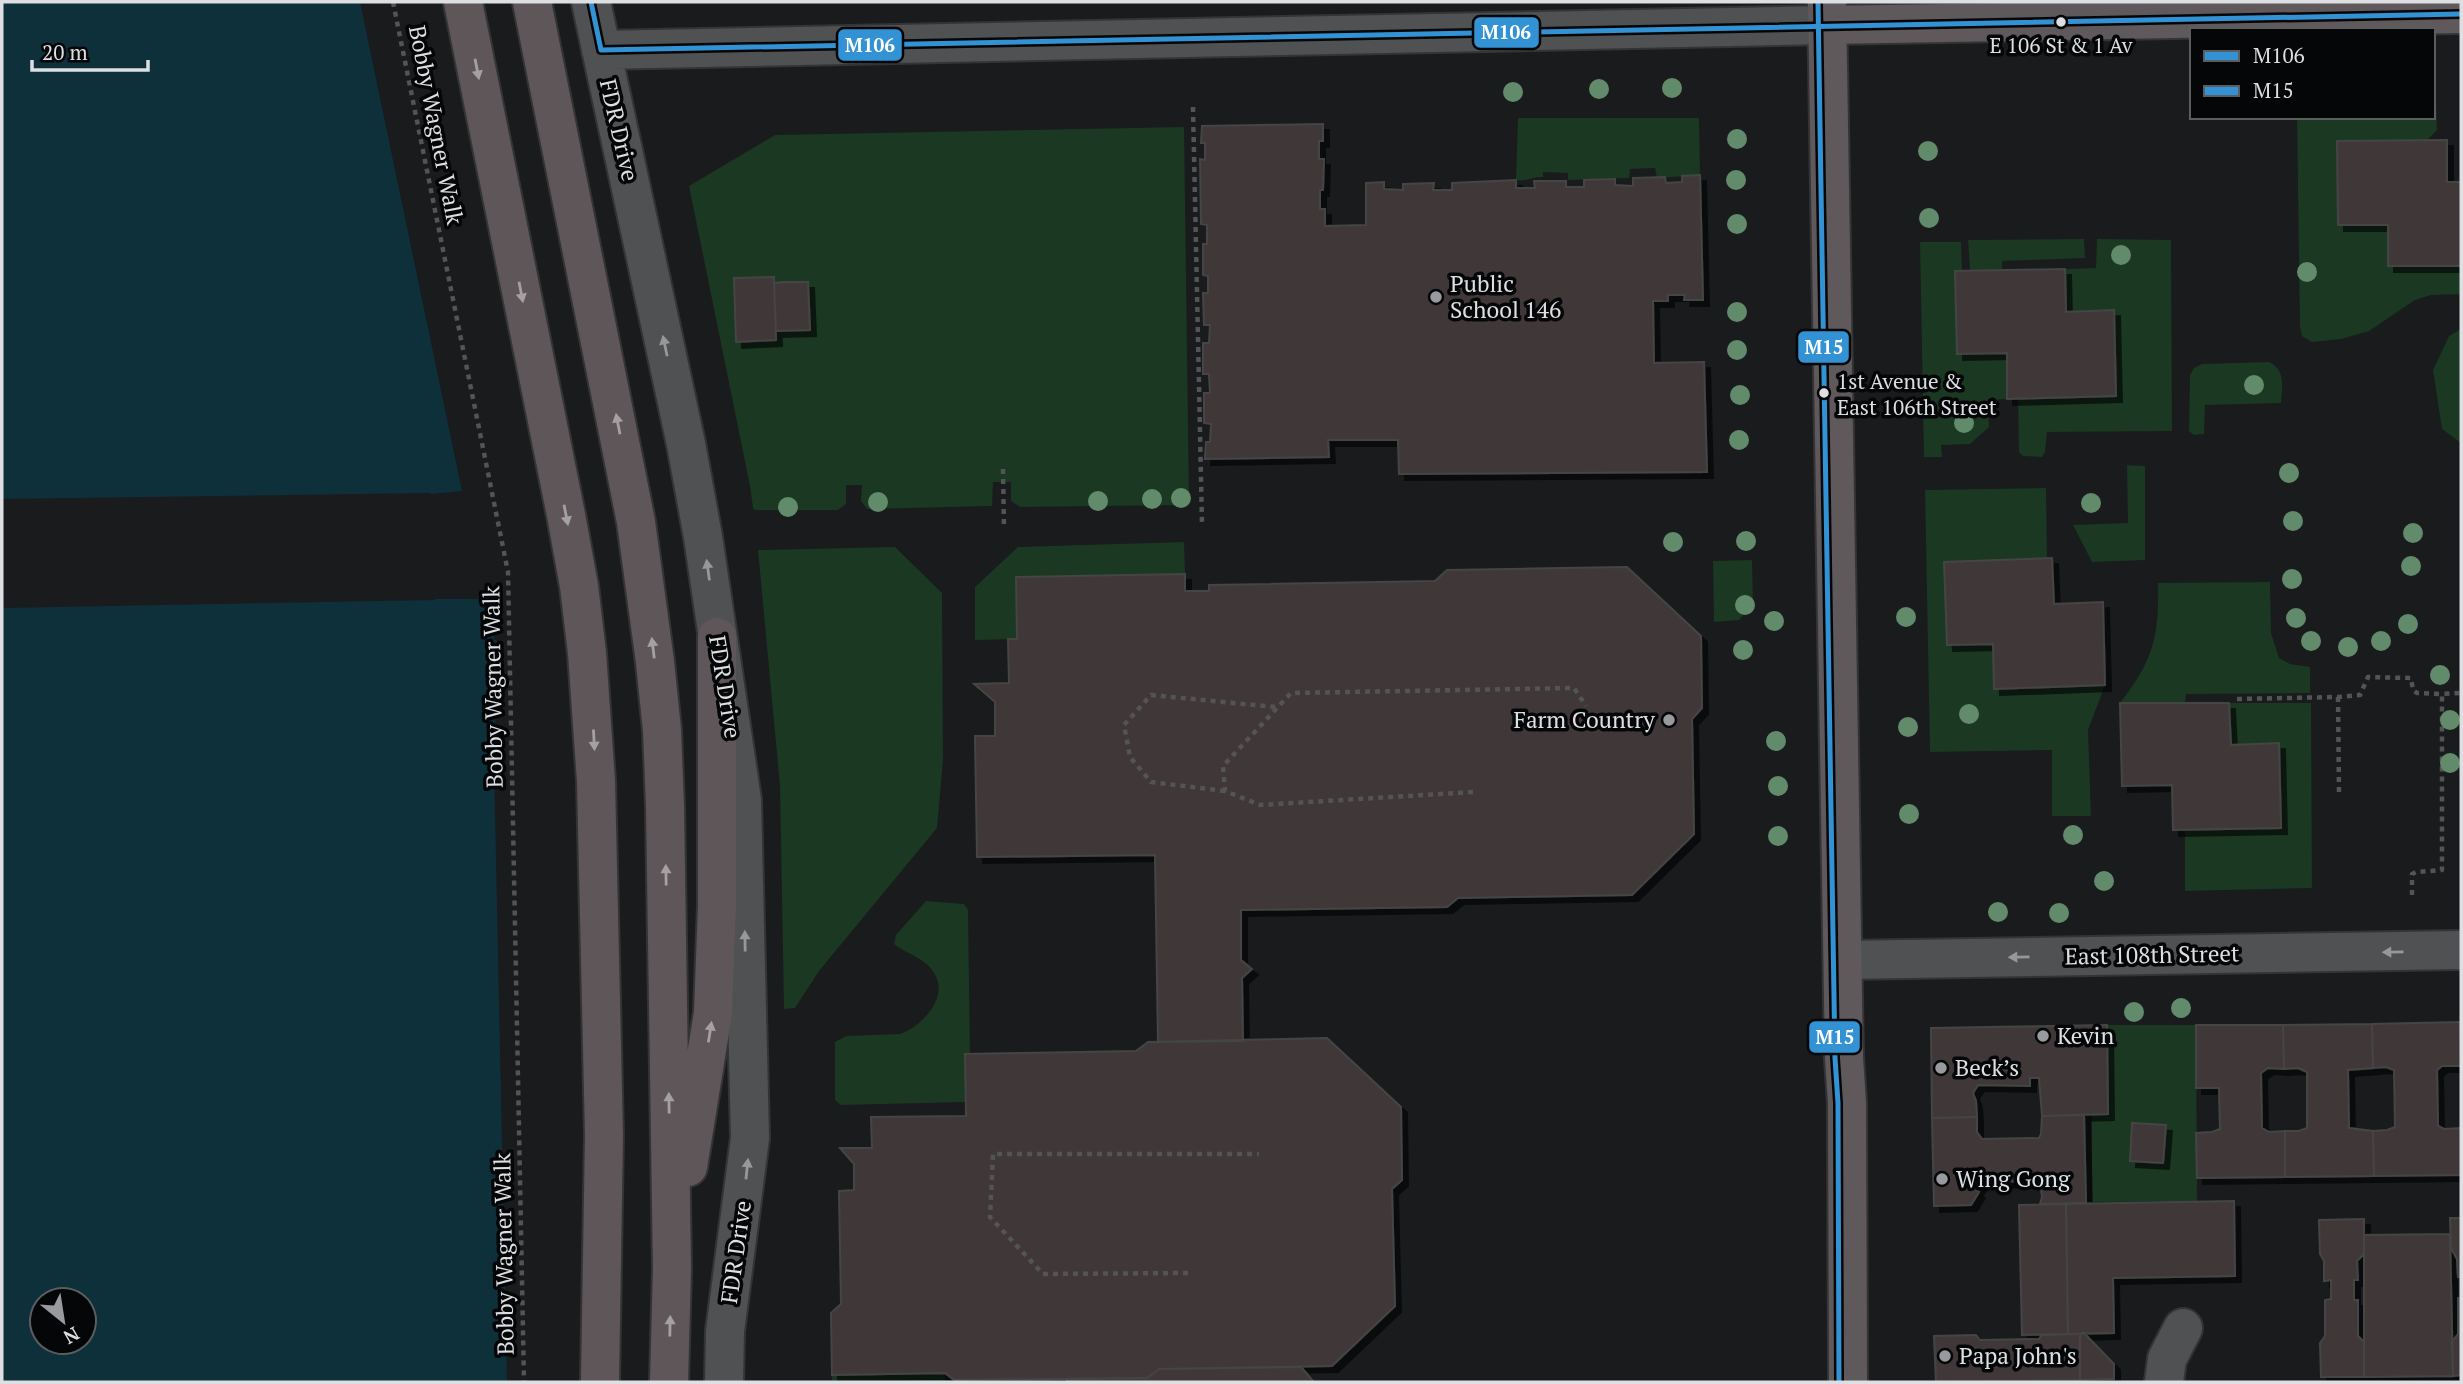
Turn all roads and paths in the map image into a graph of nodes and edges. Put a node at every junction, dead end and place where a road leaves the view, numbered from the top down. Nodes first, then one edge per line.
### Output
1 (393, 2) edge
2 (463, 2) edge
3 (532, 2) edge
4 (591, 2) edge
5 (1827, 13) edge
6 (2461, 15) edge
7 (601, 50) junction
8 (1193, 107) dead end
9 (1003, 469) dead end
10 (1202, 524) dead end
11 (1004, 529) dead end
12 (717, 637) junction
13 (2460, 693) edge
14 (2442, 694) junction
15 (2338, 697) junction
16 (2237, 699) dead end
17 (1586, 706) dead end
18 (1276, 707) junction
19 (1225, 792) junction
20 (1473, 792) dead end
21 (2339, 796) dead end
22 (2412, 895) dead end
23 (2461, 950) edge
24 (1843, 960) junction
25 (1259, 1154) dead end
26 (672, 1269) junction
27 (1188, 1273) dead end
28 (2183, 1328) dead end
29 (524, 1382) edge
30 (600, 1382) edge
31 (669, 1382) edge
32 (724, 1382) edge
33 (1848, 1382) edge
34 (2164, 1382) edge

1 - 29 path, Bobby Wagner Walk
2 -> 30 highway
26 -> 3 highway
4 - 7 street, FDR Drive
5 - 6 main road
5 - 7 street
5 - 24 main road
12 -> 7 street, FDR Drive
8 - 10 path
9 - 11 path
26 -> 12 highway
32 -> 12 street, FDR Drive
13 - 14 path
14 - 15 path
14 - 22 path
15 - 16 path
15 - 21 path
17 - 18 path
18 - 19 path
18 - 19 path
19 - 20 path
23 -> 24 street, East 108th Street
24 - 33 main road
25 - 27 path
31 -> 26 highway
28 - 34 street

